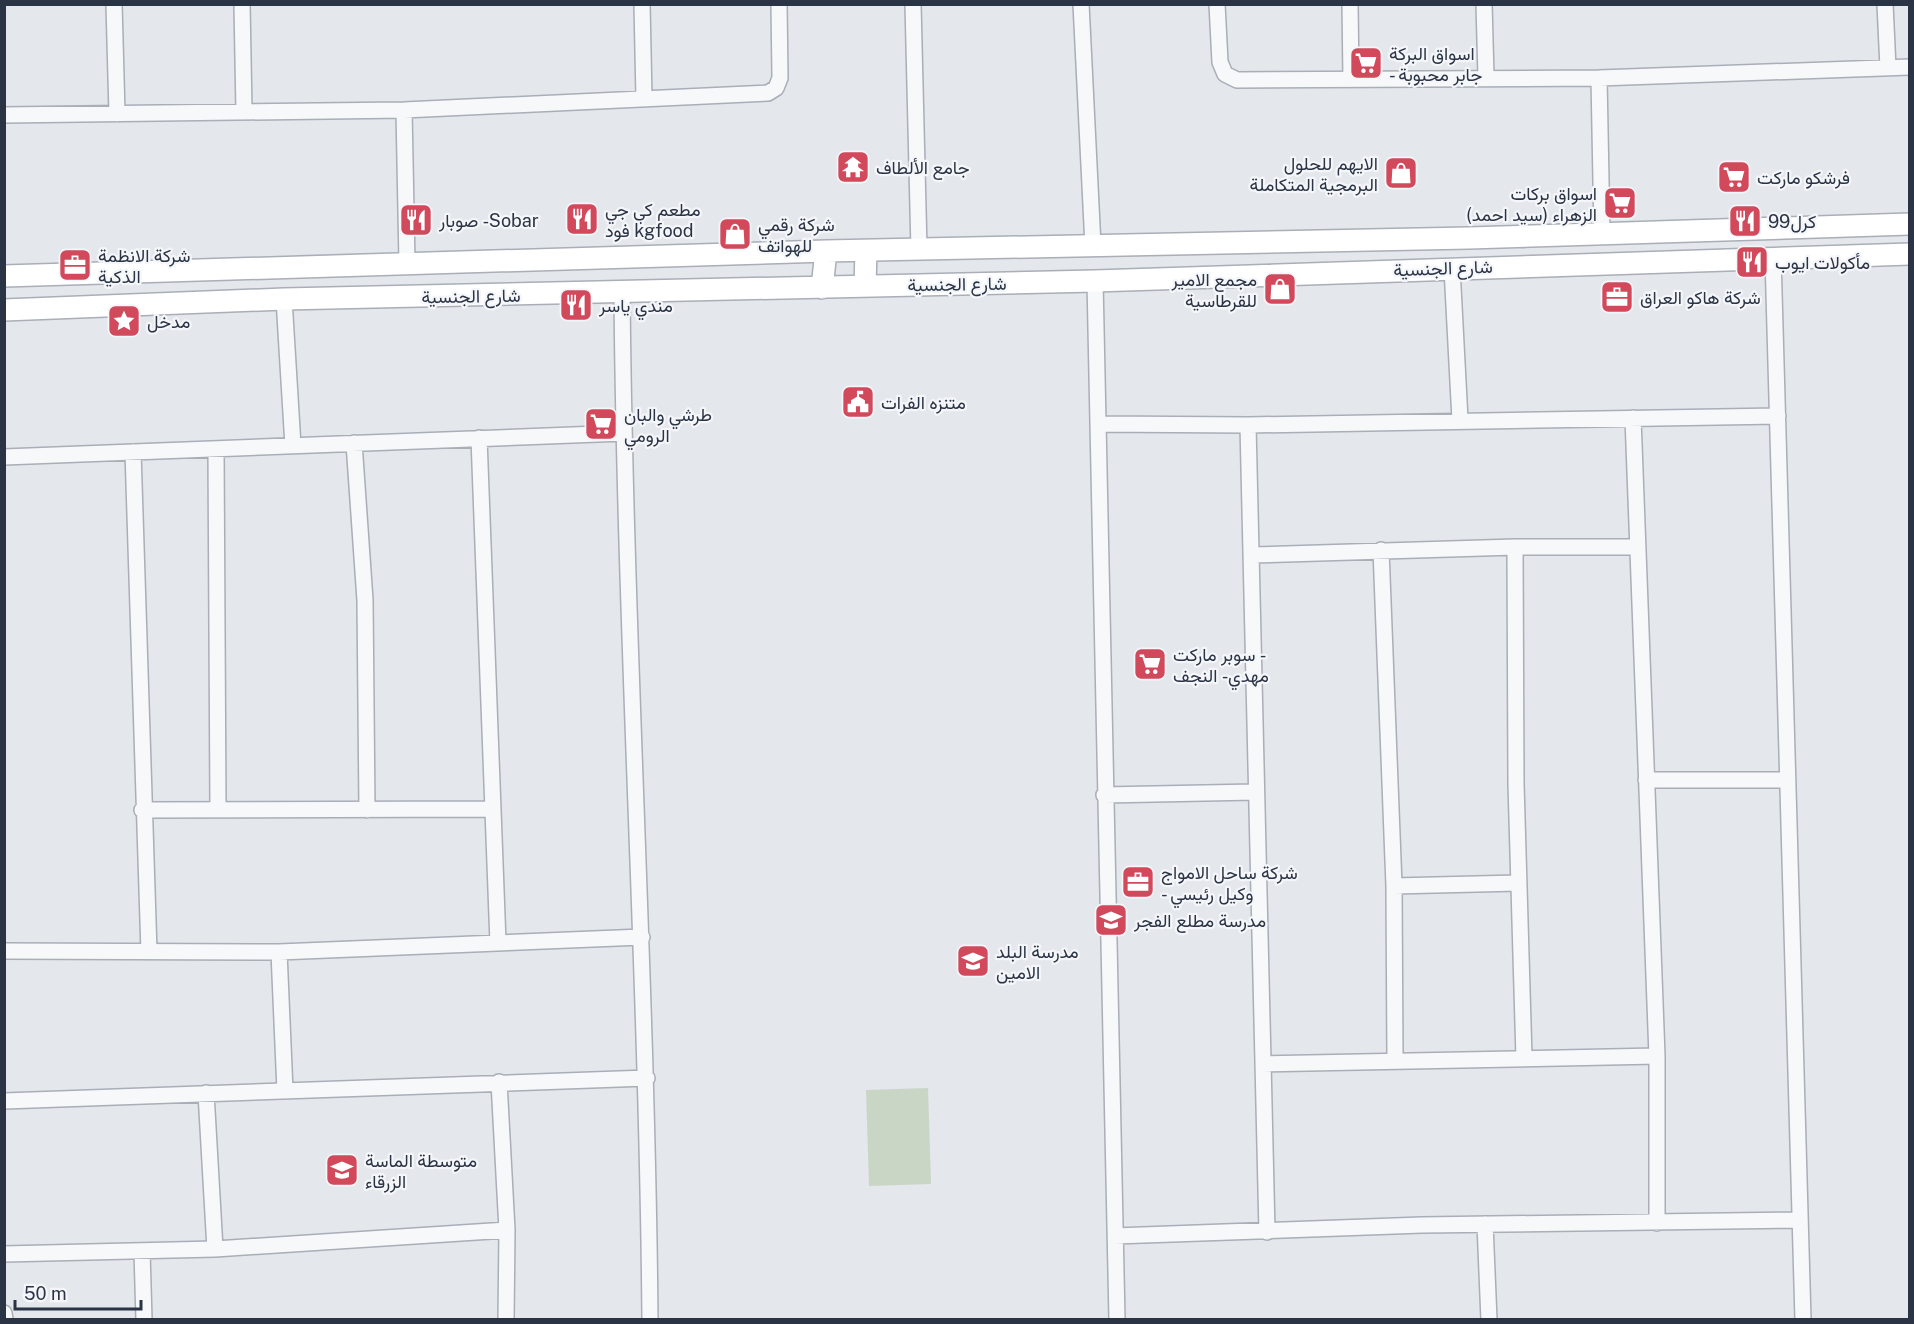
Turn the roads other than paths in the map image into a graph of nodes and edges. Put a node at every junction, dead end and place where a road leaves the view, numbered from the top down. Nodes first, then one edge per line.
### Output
1 (114, 4) edge
2 (242, 4) edge
3 (642, 4) edge
4 (779, 4) edge
5 (913, 4) edge
6 (1081, 4) edge
7 (1217, 4) edge
8 (1350, 4) edge
9 (1484, 4) edge
10 (1885, 4) edge
11 (1910, 67) edge
12 (1888, 68) junction
13 (1486, 77) junction
14 (1351, 78) junction
15 (1599, 78) junction
16 (644, 99) junction
17 (404, 110) junction
18 (244, 112) junction
19 (117, 114) junction
20 (4, 115) edge
21 (1910, 224) edge
22 (1602, 233) junction
23 (1093, 246) junction
24 (826, 250) junction
25 (866, 250) junction
26 (919, 250) junction
27 (1910, 254) edge
28 (1773, 257) junction
29 (407, 262) junction
30 (1452, 268) junction
31 (4, 276) edge
32 (1095, 281) junction
33 (866, 286) junction
34 (822, 288) junction
35 (622, 293) junction
36 (284, 299) junction
37 (4, 310) edge
38 (1778, 416) junction
39 (1633, 418) junction
40 (1460, 420) junction
41 (1099, 424) junction
42 (1248, 425) junction
43 (624, 433) junction
44 (479, 438) junction
45 (354, 443) junction
46 (293, 446) junction
47 (216, 449) junction
48 (133, 452) junction
49 (4, 457) edge
50 (1515, 547) junction
51 (1638, 547) junction
52 (1381, 550) junction
53 (1252, 555) junction
54 (1646, 780) junction
55 (1787, 780) junction
56 (1255, 792) junction
57 (1104, 795) junction
58 (218, 809) junction
59 (493, 809) junction
60 (142, 810) junction
61 (367, 810) junction
62 (1518, 883) junction
63 (1394, 886) junction
64 (642, 937) junction
65 (498, 943) junction
66 (4, 951) edge
67 (149, 952) junction
68 (279, 952) junction
69 (1657, 1056) junction
70 (1524, 1058) junction
71 (1395, 1060) junction
72 (1263, 1064) junction
73 (647, 1078) junction
74 (499, 1082) junction
75 (285, 1091) junction
76 (206, 1094) junction
77 (4, 1101) edge
78 (1800, 1220) junction
79 (1657, 1223) junction
80 (1485, 1224) junction
81 (507, 1230) junction
82 (1267, 1232) junction
83 (1115, 1236) junction
84 (215, 1249) junction
85 (142, 1251) junction
86 (4, 1254) edge
87 (4, 1313) edge
88 (5, 1320) edge
89 (144, 1320) edge
90 (506, 1320) edge
91 (650, 1320) edge
92 (1117, 1320) edge
93 (1489, 1320) edge
94 (1803, 1320) edge

1 - 19 street
2 - 18 street
3 - 16 street
4 - 16 street
5 - 26 street
6 - 23 street
7 - 14 street
8 - 14 street
9 - 13 street
10 - 12 street
11 - 12 street
12 - 15 street
13 - 14 street
13 - 15 street
15 - 22 street
16 - 17 street
17 - 18 street
17 - 29 street
18 - 19 street
19 - 20 street
21 - 22 main road, شارع الجنسية
22 - 23 main road, شارع الجنسية
23 - 26 main road, شارع الجنسية
24 - 25 main road, شارع الجنسية
24 - 29 main road, شارع الجنسية
24 - 34 main road
25 - 26 main road, شارع الجنسية
25 - 33 main road
27 - 28 main road, شارع الجنسية
28 - 30 main road, شارع الجنسية
28 - 38 street
29 - 31 main road, شارع الجنسية
30 - 32 main road, شارع الجنسية
30 - 40 street
32 - 33 main road, شارع الجنسية
32 - 41 street
33 - 34 main road, شارع الجنسية
34 - 35 main road, شارع الجنسية
35 - 36 main road, شارع الجنسية
35 - 43 street
36 - 37 main road, شارع الجنسية
36 - 46 street
38 - 39 street
38 - 55 street
39 - 40 street
39 - 51 street
40 - 42 street
41 - 42 street
41 - 57 street
42 - 53 street
43 - 44 street
43 - 64 street
44 - 45 street
44 - 59 street
45 - 46 street
45 - 61 street
46 - 47 street
47 - 48 street
47 - 58 street
48 - 49 street
48 - 60 street
50 - 51 street
50 - 52 street
50 - 62 street
51 - 54 street
52 - 53 street
52 - 63 street
53 - 56 street
54 - 55 street
54 - 69 street
55 - 78 street
56 - 57 street
56 - 72 street
57 - 83 street
58 - 60 street
58 - 61 street
59 - 61 street
59 - 65 street
60 - 67 street
62 - 63 street
62 - 70 street
63 - 71 street
64 - 65 street
64 - 73 street
65 - 68 street
66 - 67 street
67 - 68 street
68 - 75 street
69 - 70 street
69 - 79 street
70 - 71 street
71 - 72 street
72 - 82 street
73 - 74 street
73 - 91 street
74 - 75 street
74 - 81 street
75 - 76 street
76 - 77 street
76 - 84 street
78 - 79 street
78 - 94 street
79 - 80 street
80 - 82 street
80 - 93 street
81 - 84 street
81 - 90 street
82 - 83 street
83 - 92 street
84 - 85 street
85 - 86 street
85 - 89 street
87 - 88 street

